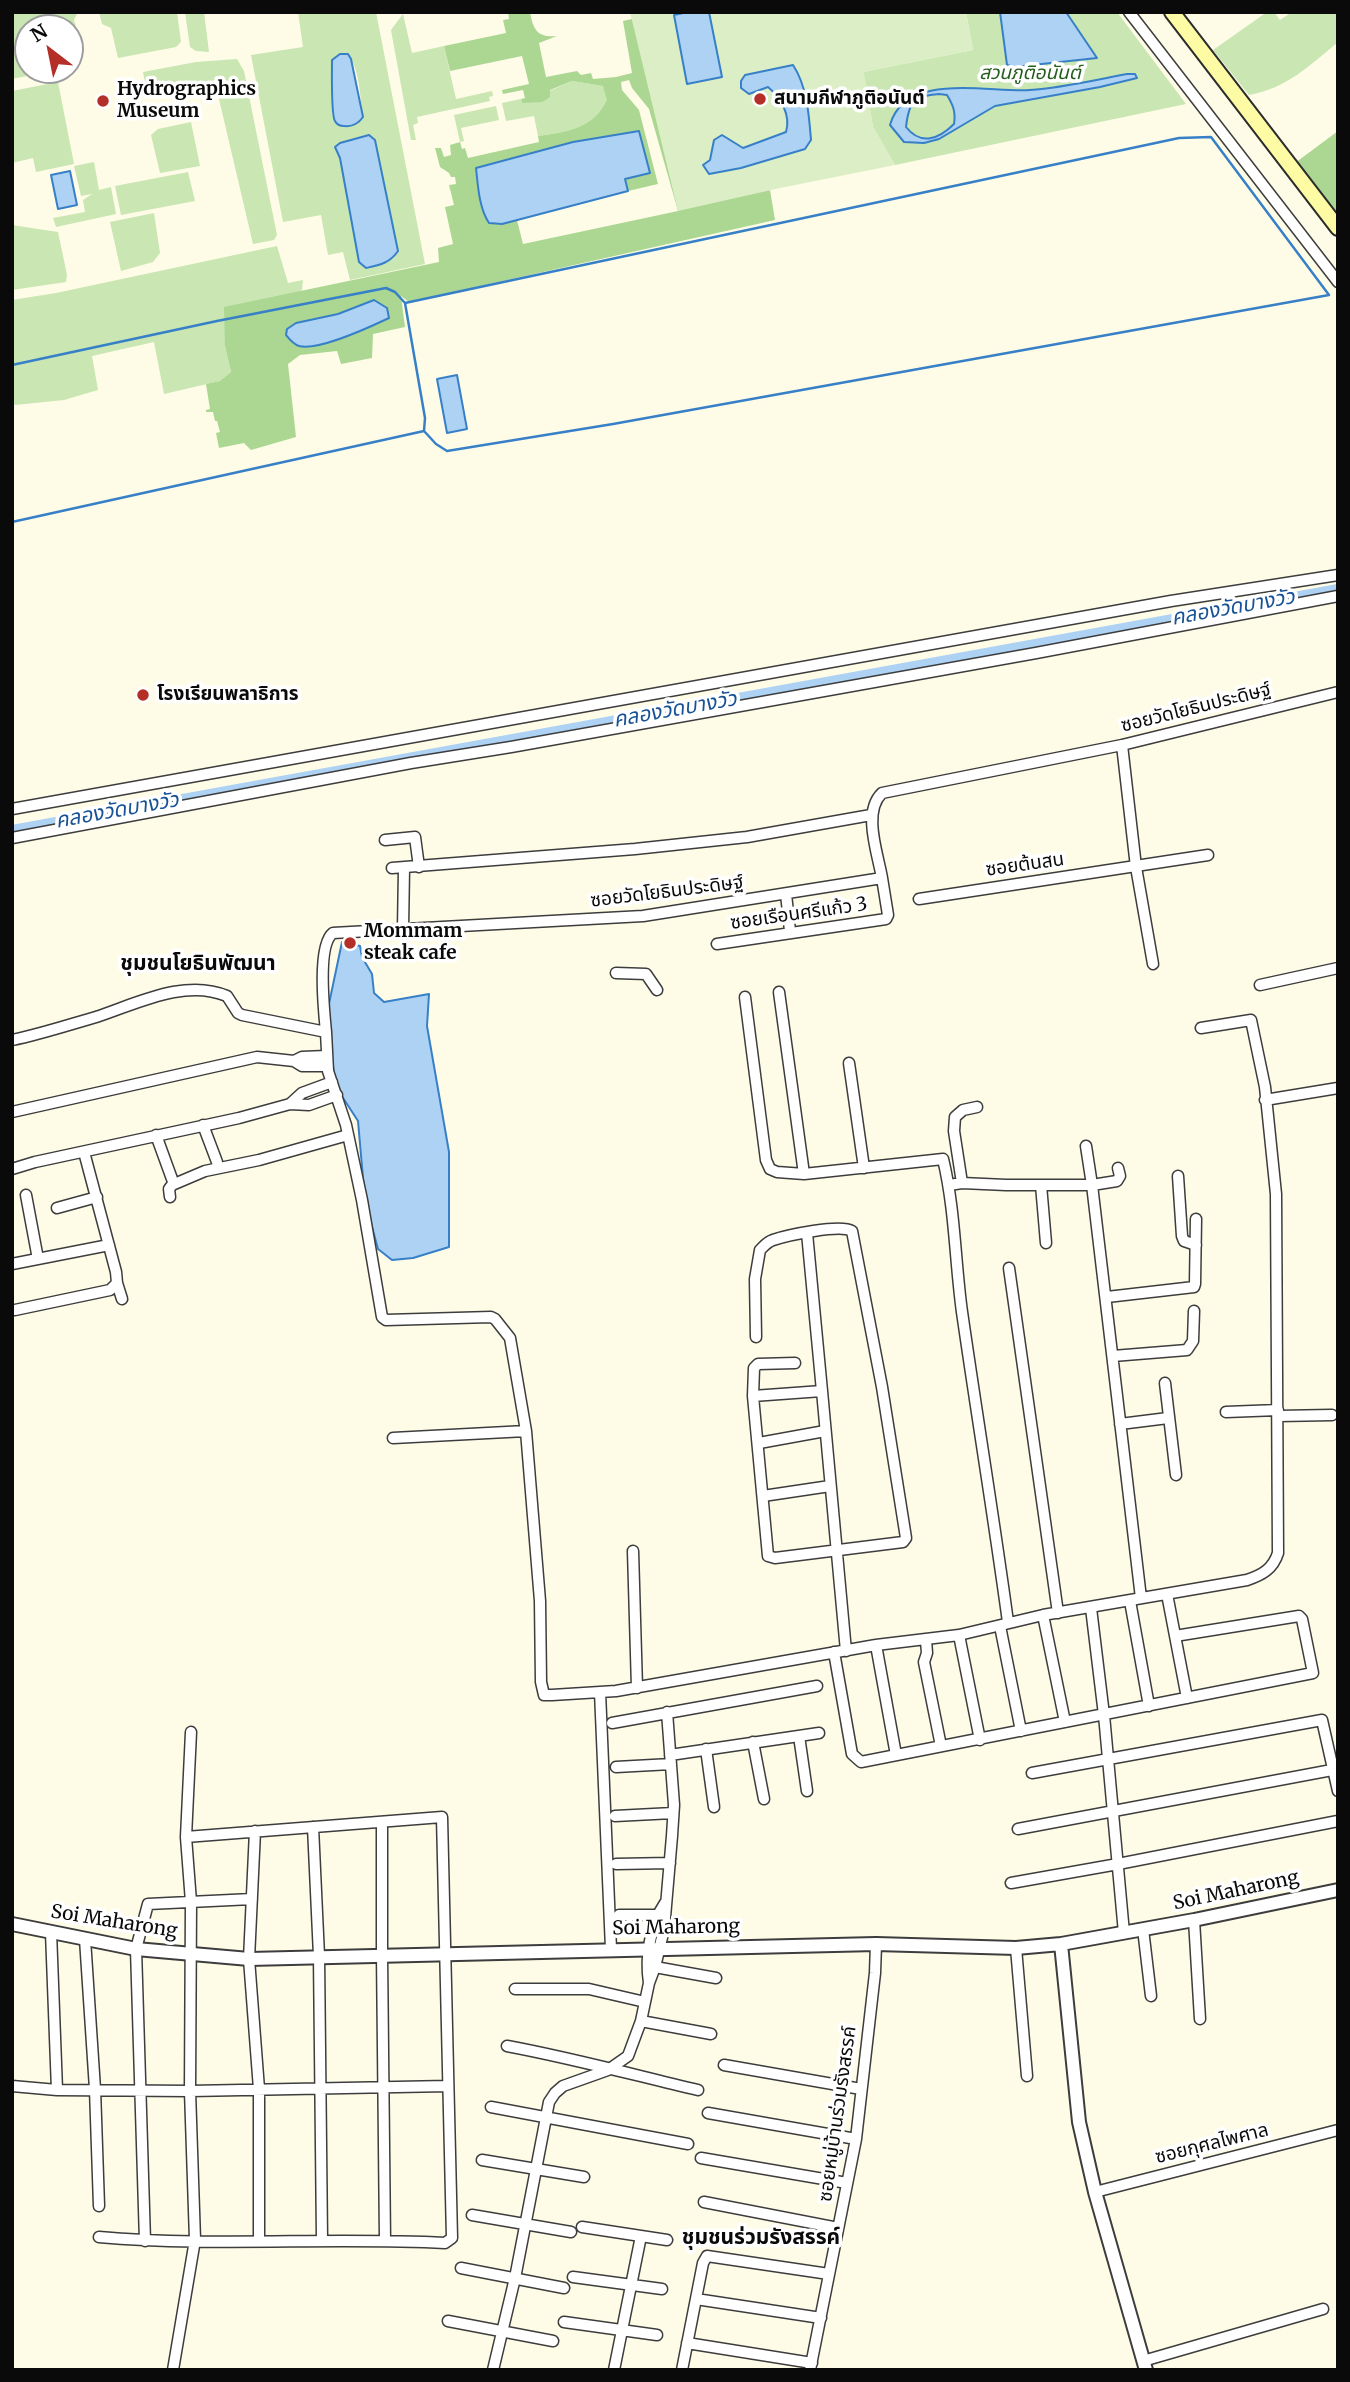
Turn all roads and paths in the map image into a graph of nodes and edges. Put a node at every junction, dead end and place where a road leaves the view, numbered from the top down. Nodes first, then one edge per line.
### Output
1 (1129, 12) edge
2 (1172, 12) edge
3 (1338, 228) edge
4 (1338, 282) edge
5 (1338, 575) edge
6 (1338, 596) edge
7 (1338, 692) edge
8 (1122, 745) junction
9 (12, 809) edge
10 (871, 815) junction
11 (12, 838) edge
12 (385, 840) dead end
13 (1208, 855) dead end
14 (419, 867) junction
15 (1136, 867) junction
16 (404, 868) junction
17 (392, 869) dead end
18 (882, 878) junction
19 (786, 894) junction
20 (919, 899) dead end
21 (403, 929) junction
22 (790, 931) junction
23 (717, 944) dead end
24 (1153, 964) dead end
25 (1338, 968) edge
26 (617, 973) dead end
27 (1260, 985) dead end
28 (657, 990) dead end
29 (779, 992) dead end
30 (745, 997) dead end
31 (1201, 1028) dead end
32 (326, 1032) junction
33 (12, 1041) edge
34 (327, 1061) junction
35 (849, 1063) dead end
36 (332, 1082) junction
37 (1338, 1088) edge
38 (337, 1095) junction
39 (1265, 1100) junction
40 (290, 1104) junction
41 (977, 1107) dead end
42 (12, 1112) edge
43 (203, 1125) junction
44 (156, 1135) junction
45 (348, 1135) junction
46 (1086, 1146) dead end
47 (84, 1152) junction
48 (217, 1162) dead end
49 (863, 1168) junction
50 (1118, 1168) dead end
51 (12, 1169) edge
52 (804, 1174) junction
53 (1178, 1176) dead end
54 (172, 1179) dead end
55 (962, 1183) junction
56 (949, 1185) junction
57 (1041, 1185) junction
58 (1092, 1185) junction
59 (26, 1195) dead end
60 (97, 1197) junction
61 (170, 1197) dead end
62 (57, 1208) dead end
63 (1196, 1219) dead end
64 (807, 1233) junction
65 (1046, 1243) dead end
66 (109, 1245) junction
67 (1196, 1245) junction
68 (38, 1259) junction
69 (12, 1264) edge
70 (1009, 1268) dead end
71 (117, 1283) junction
72 (1107, 1297) junction
73 (122, 1299) dead end
74 (15, 1310) dead end
75 (1194, 1311) dead end
76 (756, 1337) dead end
77 (1113, 1356) junction
78 (795, 1363) dead end
79 (1165, 1383) dead end
80 (822, 1391) junction
81 (753, 1396) junction
82 (1226, 1412) dead end
83 (1278, 1413) junction
84 (1332, 1415) dead end
85 (1168, 1418) junction
86 (1120, 1424) junction
87 (526, 1431) junction
88 (825, 1431) junction
89 (393, 1438) dead end
90 (758, 1443) junction
91 (1176, 1475) dead end
92 (831, 1486) junction
93 (764, 1496) junction
94 (633, 1550) dead end
95 (836, 1550) junction
96 (1167, 1594) junction
97 (1136, 1600) junction
98 (1091, 1608) junction
99 (1058, 1613) junction
100 (1043, 1615) junction
101 (1004, 1624) junction
102 (960, 1635) junction
103 (1175, 1636) junction
104 (926, 1640) junction
105 (876, 1645) junction
106 (846, 1651) junction
107 (834, 1652) junction
108 (817, 1686) dead end
109 (637, 1688) junction
110 (600, 1692) junction
111 (1187, 1698) junction
112 (1149, 1706) junction
113 (667, 1712) junction
114 (1104, 1714) junction
115 (1065, 1722) junction
116 (612, 1723) dead end
117 (1021, 1731) junction
118 (191, 1732) dead end
119 (820, 1732) dead end
120 (799, 1736) junction
121 (980, 1740) junction
122 (753, 1742) junction
123 (941, 1746) junction
124 (706, 1749) junction
125 (895, 1755) junction
126 (670, 1759) junction
127 (1108, 1760) junction
128 (615, 1767) dead end
129 (1332, 1770) junction
130 (1032, 1773) dead end
131 (807, 1791) dead end
132 (1338, 1791) edge
133 (764, 1799) dead end
134 (714, 1807) dead end
135 (1113, 1811) junction
136 (673, 1813) junction
137 (615, 1816) dead end
138 (1338, 1821) edge
139 (382, 1822) junction
140 (313, 1827) junction
141 (1018, 1829) dead end
142 (255, 1831) junction
143 (186, 1837) junction
144 (670, 1863) junction
145 (616, 1864) dead end
146 (1118, 1864) junction
147 (1012, 1883) dead end
148 (1338, 1890) edge
149 (251, 1899) junction
150 (191, 1902) junction
151 (619, 1914) dead end
152 (662, 1915) junction
153 (1194, 1920) junction
154 (12, 1924) edge
155 (1143, 1929) junction
156 (51, 1932) junction
157 (1124, 1933) junction
158 (85, 1939) junction
159 (876, 1944) junction
160 (1061, 1944) junction
161 (655, 1948) junction
162 (1016, 1948) junction
163 (136, 1949) junction
164 (611, 1949) junction
165 (190, 1953) junction
166 (382, 1954) junction
167 (446, 1954) junction
168 (319, 1956) junction
169 (249, 1959) junction
170 (655, 1967) junction
171 (716, 1978) dead end
172 (649, 1983) junction
173 (516, 1989) dead end
174 (1151, 1996) dead end
175 (645, 2002) junction
176 (1200, 2019) dead end
177 (641, 2021) junction
178 (711, 2034) dead end
179 (507, 2046) dead end
180 (724, 2065) dead end
181 (608, 2070) junction
182 (1027, 2076) dead end
183 (12, 2086) edge
184 (448, 2086) junction
185 (384, 2087) junction
186 (321, 2088) junction
187 (95, 2089) junction
188 (140, 2089) junction
189 (259, 2089) junction
190 (861, 2089) junction
191 (57, 2090) junction
192 (698, 2090) dead end
193 (190, 2091) junction
194 (491, 2107) dead end
195 (708, 2113) dead end
196 (545, 2118) junction
197 (1338, 2130) edge
198 (856, 2139) junction
199 (688, 2144) dead end
200 (701, 2158) dead end
201 (482, 2160) dead end
202 (536, 2169) junction
203 (584, 2177) dead end
204 (847, 2183) junction
205 (1096, 2193) junction
206 (704, 2202) dead end
207 (99, 2206) dead end
208 (472, 2215) dead end
209 (525, 2224) junction
210 (582, 2227) dead end
211 (838, 2228) junction
212 (571, 2232) dead end
213 (641, 2236) junction
214 (99, 2237) dead end
215 (145, 2240) junction
216 (322, 2240) junction
217 (386, 2240) junction
218 (667, 2240) dead end
219 (195, 2241) junction
220 (258, 2241) junction
221 (461, 2268) dead end
222 (829, 2274) junction
223 (573, 2277) dead end
224 (514, 2278) junction
225 (631, 2285) junction
226 (564, 2288) dead end
227 (662, 2289) dead end
228 (696, 2299) junction
229 (1324, 2309) dead end
230 (821, 2318) junction
231 (448, 2321) dead end
232 (564, 2322) dead end
233 (622, 2330) junction
234 (500, 2332) junction
235 (657, 2335) dead end
236 (553, 2341) dead end
237 (687, 2343) junction
238 (1144, 2365) edge
239 (811, 2366) edge
240 (173, 2370) edge
241 (493, 2370) edge
242 (614, 2370) edge
243 (682, 2370) edge

1 - 4 street
2 - 3 main road
5 - 9 street
6 - 11 street
7 - 8 street, ซอยวัดโยธินประดิษฐ์
8 - 10 street, ซอยวัดโยธินประดิษฐ์
8 - 15 street
10 - 14 street
10 - 18 street
12 - 14 street
13 - 15 street, ซอยต้นสน
14 - 16 street
15 - 20 street, ซอยต้นสน
15 - 24 street
16 - 17 street
16 - 21 street
18 - 19 street, ซอยวัดโยธินประดิษฐ์
18 - 22 street, ซอยเรือนศรีแก้ว 3
19 - 21 street, ซอยวัดโยธินประดิษฐ์
19 - 22 street
21 - 32 street, ซอยวัดโยธินประดิษฐ์
22 - 23 street, ซอยเรือนศรีแก้ว 3
25 - 27 street
26 - 28 street
29 - 52 street
30 - 52 street
31 - 39 street
32 - 33 street
32 - 34 street
34 - 36 street
34 - 42 street
35 - 49 street
36 - 38 street
36 - 40 street
37 - 39 street
38 - 40 street
38 - 45 street
39 - 83 street
40 - 43 street
41 - 55 street
43 - 44 street
43 - 48 street
44 - 47 street
44 - 54 street
45 - 61 street
45 - 87 street
46 - 58 street
47 - 51 street
47 - 60 street
49 - 52 street
49 - 56 street
50 - 58 street
53 - 67 street
55 - 56 street
55 - 57 street
56 - 101 street
57 - 58 street
57 - 65 street
58 - 72 street
59 - 68 street
60 - 62 street
60 - 66 street
63 - 67 street
64 - 76 street
64 - 80 street
64 - 95 street
66 - 68 street
66 - 71 street
67 - 72 street
68 - 69 street
70 - 99 street
71 - 73 street
71 - 74 street
72 - 77 street
75 - 77 street
77 - 86 street
78 - 81 street
79 - 85 street
80 - 81 street
80 - 88 street
81 - 90 street
82 - 83 street
83 - 84 street
83 - 96 street
85 - 86 street
85 - 91 street
86 - 97 street
87 - 89 street
87 - 110 street
88 - 90 street
88 - 92 street
90 - 93 street
92 - 93 street
92 - 95 street
93 - 95 street
94 - 109 street
95 - 106 street
96 - 97 street
96 - 103 street
97 - 98 street
97 - 112 street
98 - 99 street
98 - 114 street
99 - 100 street
100 - 101 street
100 - 115 street
101 - 102 street
101 - 117 street
102 - 104 street
102 - 121 street
103 - 111 street
103 - 111 street
104 - 105 street
104 - 123 street
105 - 106 street
105 - 125 street
106 - 107 street
107 - 109 street
107 - 125 street
108 - 113 street
109 - 110 street
110 - 164 street
111 - 112 street
112 - 114 street
113 - 116 street
113 - 126 street
114 - 115 street
114 - 127 street
115 - 117 street
117 - 121 street
118 - 143 street
119 - 120 street
120 - 122 street
120 - 131 street
121 - 123 street
122 - 124 street
122 - 133 street
123 - 125 street
124 - 126 street
124 - 134 street
126 - 128 street
126 - 136 street
127 - 129 street
127 - 130 street
127 - 135 street
129 - 132 street
129 - 135 street
135 - 141 street
135 - 146 street
136 - 137 street
136 - 144 street
138 - 146 street
139 - 140 street
139 - 166 street
139 - 167 street
140 - 142 street
140 - 168 street
142 - 143 street
142 - 149 street
143 - 150 street
144 - 145 street
144 - 152 street
146 - 147 street
146 - 157 street
148 - 153 street, Soi Maharong
149 - 150 street
149 - 169 street
150 - 163 street
150 - 165 street
151 - 152 street
152 - 161 street
153 - 155 street, Soi Maharong
153 - 176 street
154 - 156 street, Soi Maharong
155 - 157 street, Soi Maharong
155 - 174 street
156 - 158 street, Soi Maharong
156 - 191 street
157 - 160 street, Soi Maharong
158 - 163 street, Soi Maharong
158 - 187 street
159 - 161 street, Soi Maharong
159 - 162 street, Soi Maharong
159 - 190 street, ซอยหมู่บ้านร่วมรังสรรค์
160 - 162 street, Soi Maharong
160 - 205 street
161 - 164 street, Soi Maharong
161 - 170 street
161 - 172 street
162 - 182 street
163 - 165 street, Soi Maharong
163 - 188 street
164 - 167 street, Soi Maharong
165 - 169 street, Soi Maharong
165 - 193 street
166 - 167 street, Soi Maharong
166 - 168 street, Soi Maharong
166 - 185 street
167 - 184 street
168 - 169 street, Soi Maharong
168 - 186 street
169 - 189 street
170 - 171 street
170 - 172 street
172 - 175 street
173 - 175 street
175 - 177 street
177 - 178 street
177 - 181 street
179 - 181 street
180 - 190 street
181 - 192 street
181 - 196 street
183 - 191 street
184 - 185 street
184 - 217 street
185 - 186 street
185 - 217 street
186 - 189 street
186 - 216 street
187 - 188 street
187 - 191 street
187 - 207 street
188 - 193 street
188 - 215 street
189 - 193 street
189 - 220 street
190 - 198 street, ซอยหมู่บ้านร่วมรังสรรค์
193 - 219 street
194 - 196 street
195 - 198 street
196 - 199 street
196 - 202 street
197 - 205 street, ซอยกุศลไพศาล
198 - 204 street, ซอยหมู่บ้านร่วมรังสรรค์
200 - 204 street
201 - 202 street
202 - 203 street
202 - 209 street
204 - 211 street, ซอยหมู่บ้านร่วมรังสรรค์
205 - 238 street
206 - 211 street
208 - 209 street
209 - 212 street
209 - 224 street
210 - 213 street
211 - 222 street, ซอยหมู่บ้านร่วมรังสรรค์
213 - 218 street
213 - 225 street
214 - 215 street
215 - 219 street
216 - 217 street
216 - 220 street
219 - 220 street
219 - 240 street
221 - 224 street
222 - 228 street
222 - 230 street, ซอยหมู่บ้านร่วมรังสรรค์
223 - 225 street
224 - 226 street
224 - 234 street
225 - 227 street
225 - 233 street
228 - 230 street
228 - 237 street
229 - 238 street
230 - 239 street, ซอยหมู่บ้านร่วมรังสรรค์
231 - 234 street
232 - 233 street
233 - 235 street
233 - 242 street
234 - 236 street
234 - 241 street
237 - 239 street
237 - 243 street

